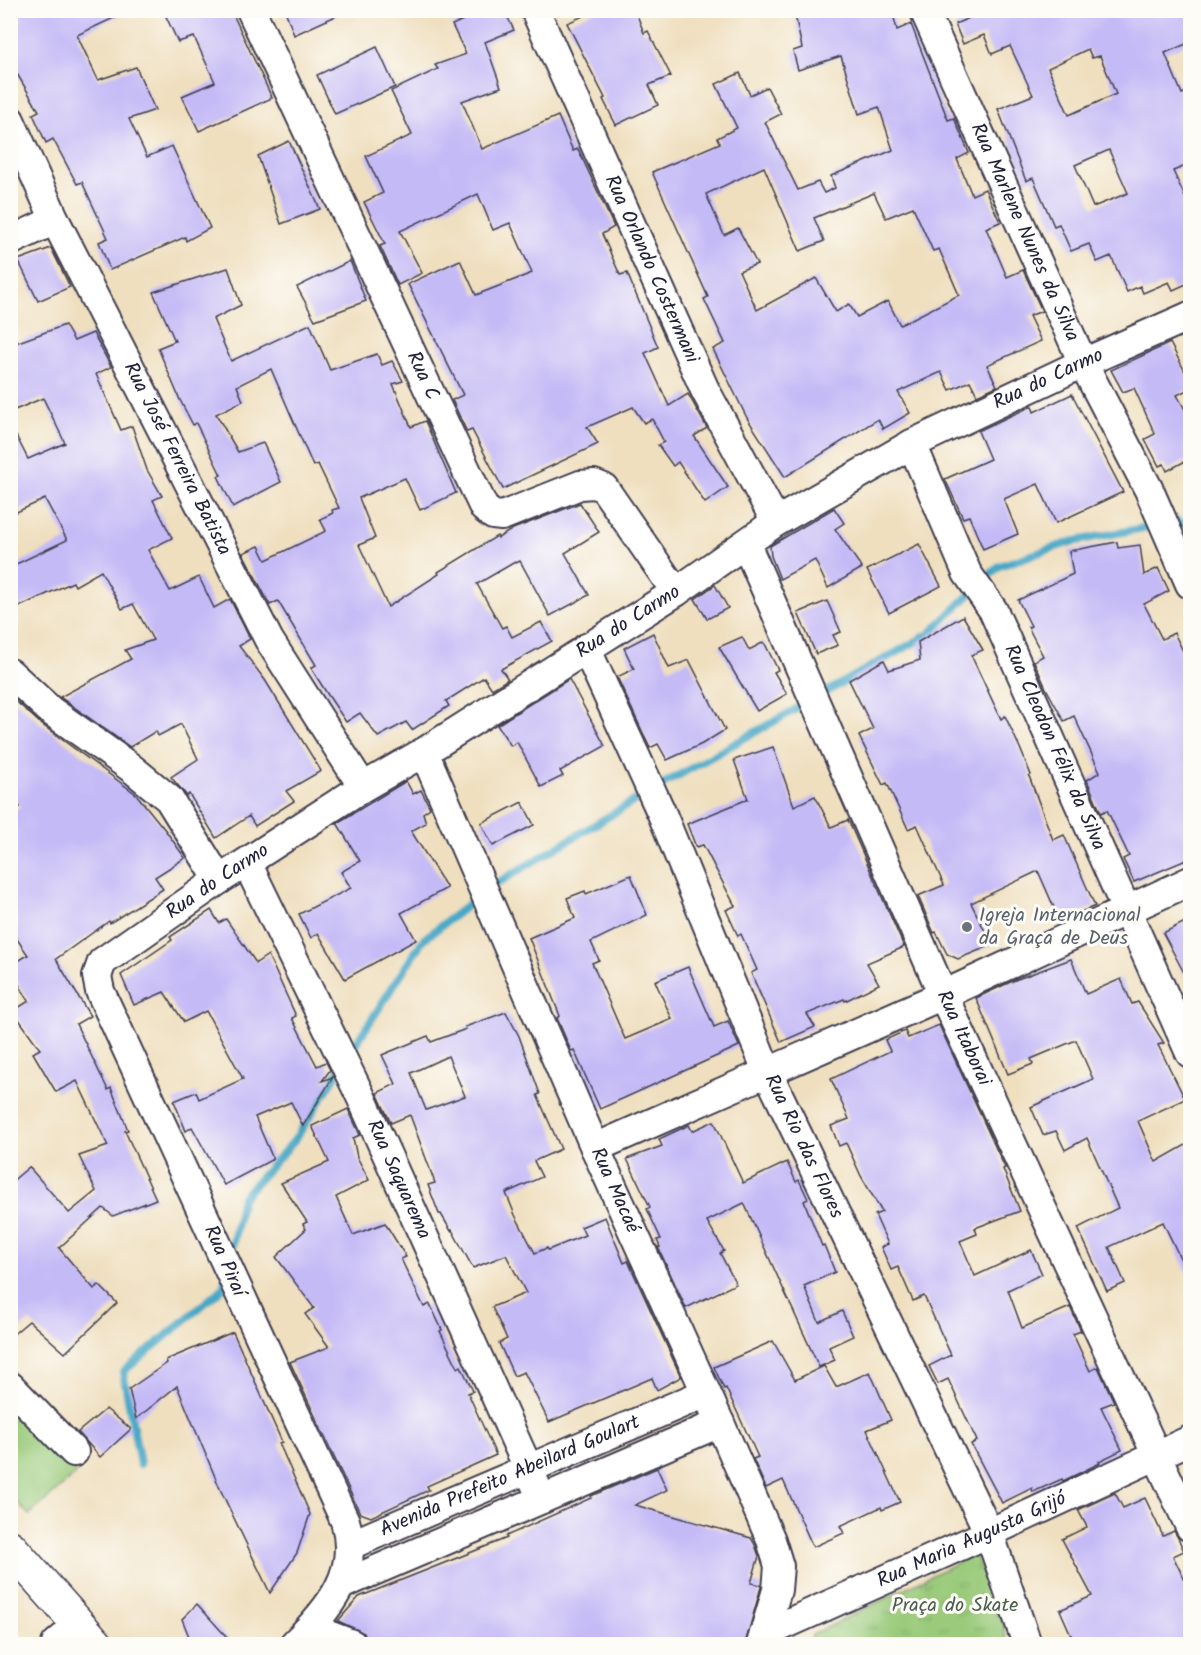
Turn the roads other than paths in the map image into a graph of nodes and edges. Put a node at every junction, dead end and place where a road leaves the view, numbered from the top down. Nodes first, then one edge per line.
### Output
1 (251, 10) edge
2 (535, 10) edge
3 (924, 10) edge
4 (10, 120) edge
5 (55, 220) junction
6 (10, 241) edge
7 (1191, 316) edge
8 (1083, 363) junction
9 (912, 444) junction
10 (776, 522) junction
11 (746, 544) junction
12 (1191, 584) edge
13 (676, 592) junction
14 (586, 648) junction
15 (10, 673) edge
16 (424, 752) junction
17 (363, 787) junction
18 (247, 863) junction
19 (219, 880) junction
20 (1191, 881) edge
21 (1127, 911) junction
22 (97, 976) joint
23 (943, 995) junction
24 (1191, 1053) edge
25 (767, 1071) junction
26 (595, 1148) junction
27 (10, 1386) edge
28 (706, 1393) junction
29 (720, 1423) junction
30 (1191, 1440) edge
31 (74, 1452) dead end
32 (1157, 1456) junction
33 (529, 1469) junction
34 (542, 1499) junction
35 (1191, 1527) edge
36 (989, 1533) junction
37 (350, 1545) junction
38 (10, 1547) edge
39 (341, 1585) junction
40 (302, 1636) edge
41 (77, 1638) edge
42 (771, 1641) edge
43 (352, 1644) edge
44 (1027, 1644) edge

1 - 13 street, Rua C
2 - 10 street, Rua Orlando Costermani
3 - 8 street, Rua Marlene Nunes da Silva
4 - 5 street, Rua José Ferreira Batista
5 - 6 street
5 - 17 street, Rua José Ferreira Batista
7 - 8 street, Rua do Carmo
8 - 9 street, Rua do Carmo
8 - 12 street, Rua Marlene Nunes da Silva
9 - 10 street, Rua do Carmo
9 - 21 street, Rua Cleodon Félix da Silva
10 - 11 street, Rua do Carmo
11 - 13 street, Rua do Carmo
11 - 23 street, Rua Itaborai
13 - 14 street, Rua do Carmo
14 - 16 street, Rua do Carmo
14 - 25 street, Rua Rio das Flores
15 - 19 street
16 - 17 street, Rua do Carmo
16 - 26 street, Rua Macaé
17 - 18 street, Rua do Carmo
18 - 19 street, Rua do Carmo
18 - 33 street, Rua Saquarema
19 - 22 street, Rua do Carmo
20 - 21 street
21 - 23 street
21 - 24 street, Rua Cleodon Félix da Silva
22 - 37 street, Rua Piraí
23 - 25 street
23 - 32 street, Rua Itaborai
25 - 26 street
25 - 36 street, Rua Rio das Flores
26 - 28 street, Rua Macaé
27 - 31 street
28 - 29 street, Rua Macaé
28 - 33 street, Avenida Prefeito Abeilard Goulart
29 - 34 street, Avenida Prefeito Abeilard Goulart
29 - 42 street, Rua Macaé
30 - 32 street, Rua Maria Augusta Grijó
32 - 35 street, Rua Itaborai
32 - 36 street, Rua Maria Augusta Grijó
33 - 34 street, Rua Saquarema
33 - 37 street, Avenida Prefeito Abeilard Goulart
34 - 39 street, Avenida Prefeito Abeilard Goulart
36 - 42 street, Rua Maria Augusta Grijó
36 - 44 street, Rua Rio das Flores
37 - 39 street
38 - 41 highway
39 - 40 street
40 - 43 street

